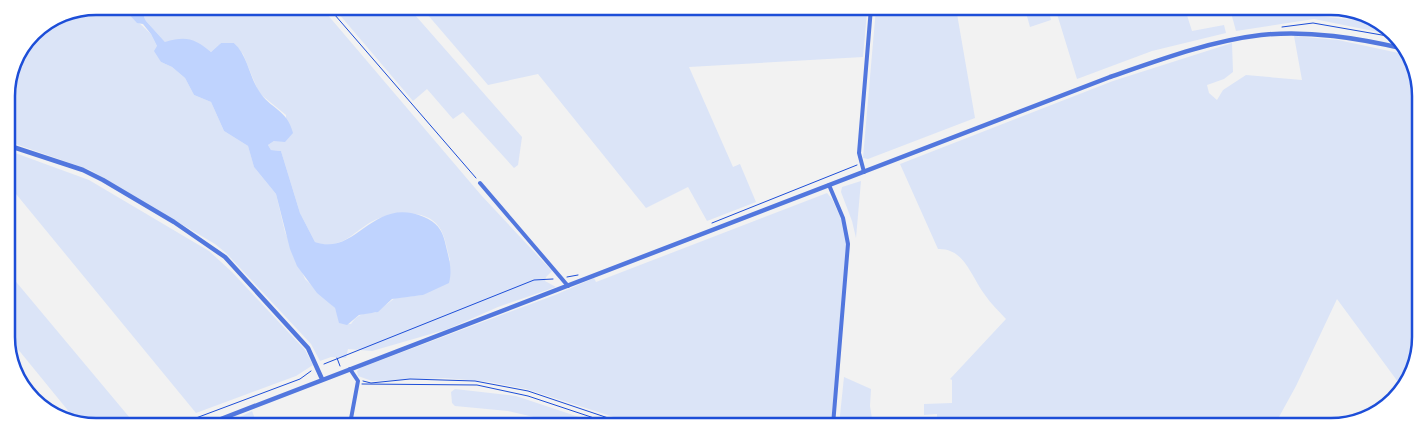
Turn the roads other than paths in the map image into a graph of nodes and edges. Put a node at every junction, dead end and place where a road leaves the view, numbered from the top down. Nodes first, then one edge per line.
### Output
1 (870, 15) edge
2 (1395, 47) edge
3 (15, 147) edge
4 (864, 172) junction
5 (480, 183) road end
6 (829, 186) junction
7 (568, 286) junction
8 (350, 369) junction
9 (322, 379) junction
10 (223, 418) edge
11 (351, 418) edge
12 (834, 418) edge

1 - 4 street
2 - 4 street
3 - 9 street
4 - 6 street
5 - 7 street
6 - 7 street
6 - 12 street
7 - 8 street
8 - 9 street
8 - 11 street
9 - 10 street

